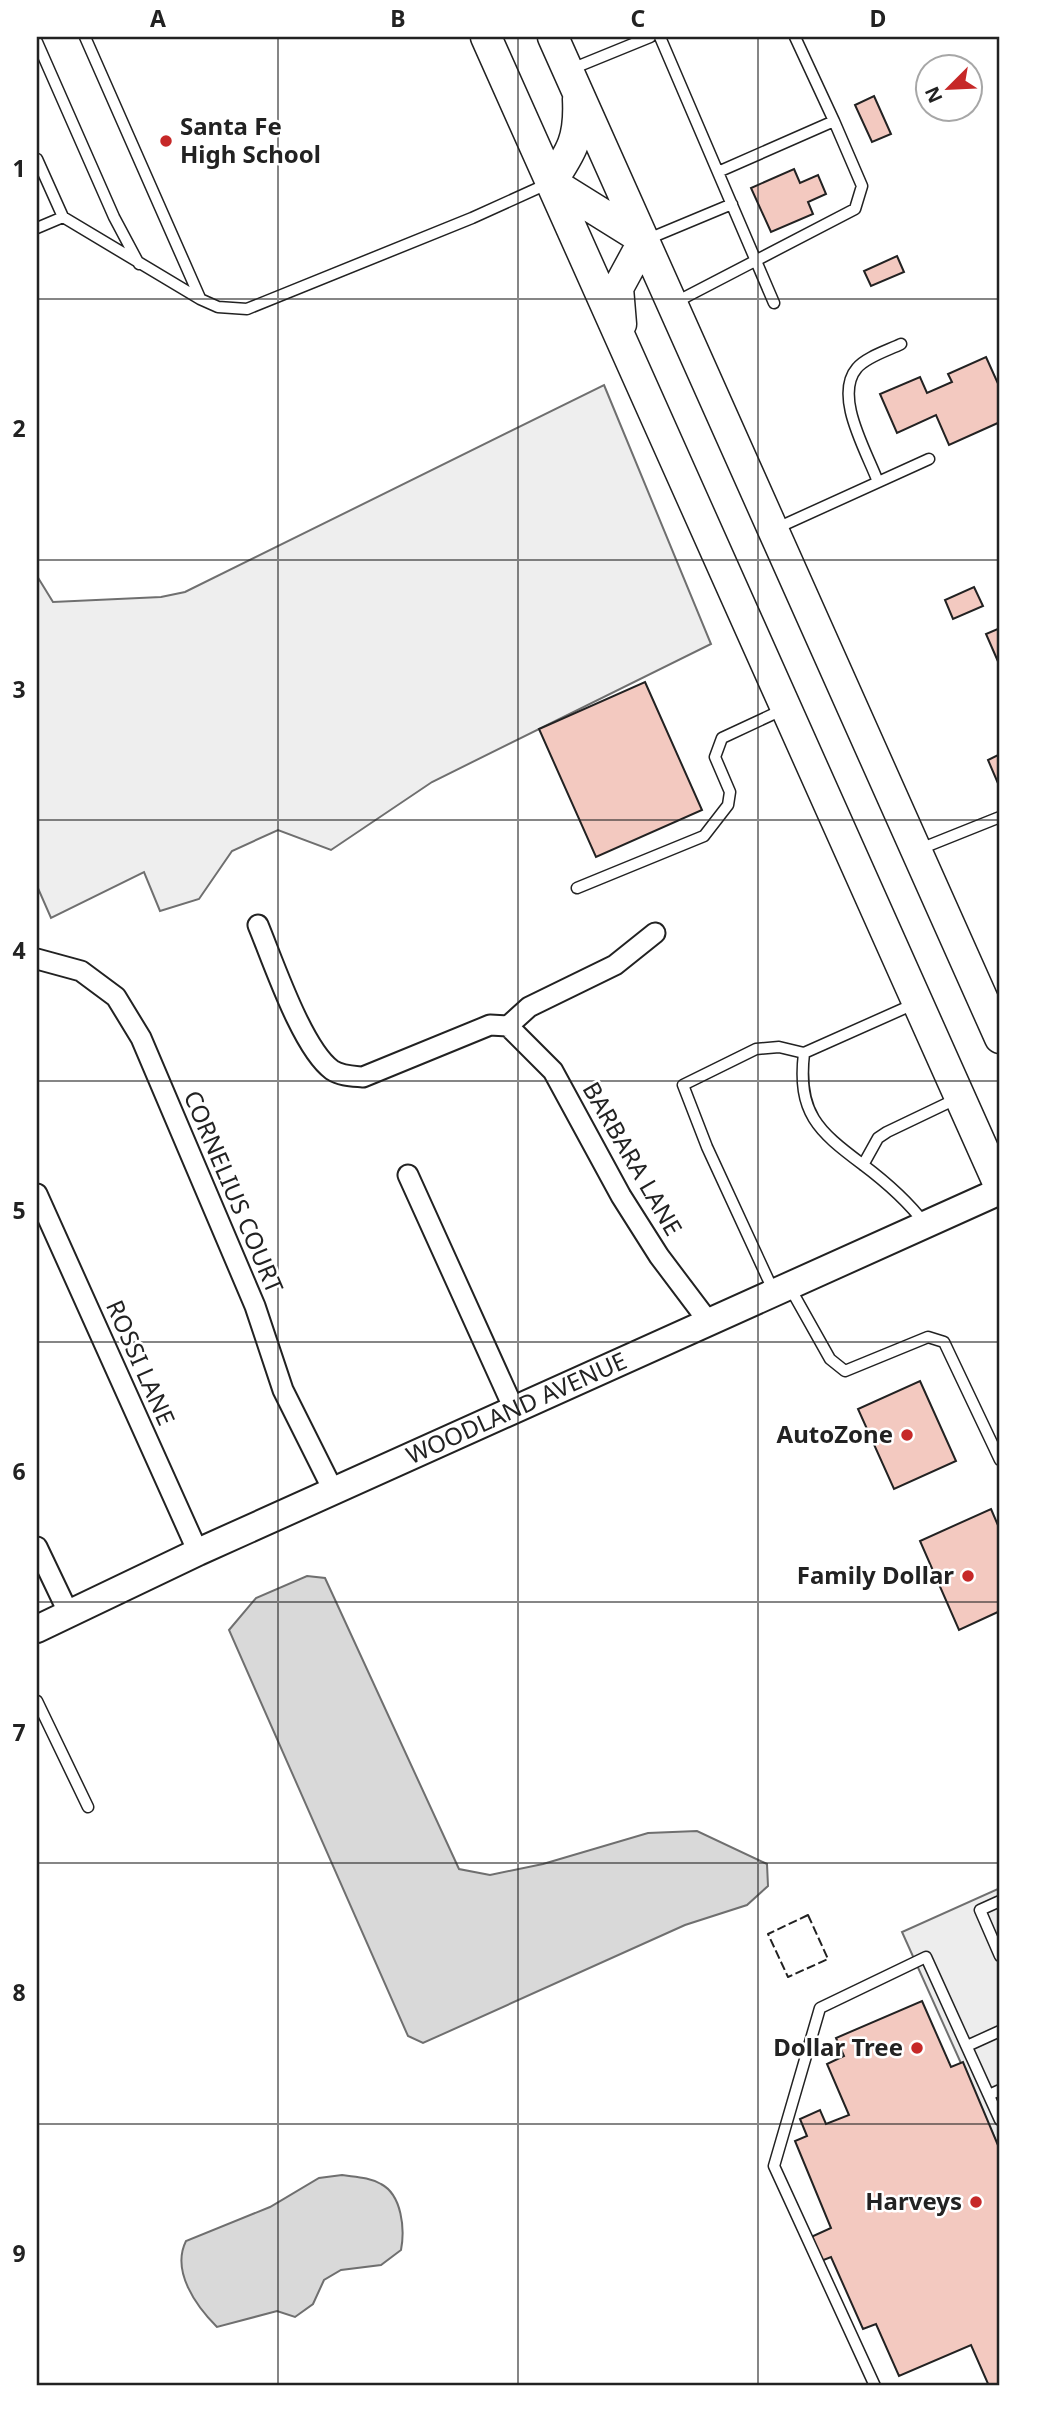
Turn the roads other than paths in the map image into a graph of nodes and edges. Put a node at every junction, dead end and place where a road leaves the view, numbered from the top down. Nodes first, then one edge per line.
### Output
1 (85, 37) edge
2 (486, 37) edge
3 (553, 37) edge
4 (650, 37) edge
5 (660, 37) edge
6 (795, 37) edge
7 (37, 42) edge
8 (573, 82) junction
9 (834, 121) junction
10 (37, 159) edge
11 (718, 173) junction
12 (551, 182) junction
13 (732, 204) junction
14 (63, 217) junction
15 (37, 228) edge
16 (644, 240) junction
17 (755, 260) junction
18 (139, 264) junction
19 (200, 299) junction
20 (774, 303) dead end
21 (672, 304) junction
22 (901, 344) dead end
23 (625, 347) junction
24 (929, 460) dead end
25 (878, 482) junction
26 (773, 530) junction
27 (786, 708) junction
28 (1000, 817) edge
29 (916, 850) junction
30 (577, 888) dead end
31 (258, 925) dead end
32 (655, 933) dead end
33 (37, 959) edge
34 (918, 1002) junction
35 (508, 1026) junction
36 (995, 1027) edge
37 (804, 1053) junction
38 (1000, 1058) edge
39 (960, 1097) junction
40 (863, 1165) junction
41 (408, 1175) dead end
42 (1000, 1189) edge
43 (37, 1194) edge
44 (925, 1224) junction
45 (781, 1288) junction
46 (708, 1321) junction
47 (514, 1409) junction
48 (1000, 1460) edge
49 (334, 1492) junction
50 (37, 1547) edge
51 (198, 1552) junction
52 (68, 1612) junction
53 (37, 1629) edge
54 (37, 1701) edge
55 (88, 1807) dead end
56 (1000, 1901) edge
57 (1000, 1956) edge
58 (1000, 2031) edge
59 (967, 2046) junction
60 (1000, 2090) edge
61 (989, 2095) junction
62 (1000, 2120) edge
63 (875, 2386) edge

1 - 19 lane
2 - 12 main road
3 - 8 main road
4 - 8 lane
5 - 11 lane
6 - 9 lane
7 - 18 lane
8 - 12 main road
8 - 16 main road
9 - 11 lane
9 - 17 lane
10 - 14 lane
11 - 13 lane
12 - 16 main road
12 - 19 lane
12 - 23 main road
13 - 16 lane
13 - 17 lane
14 - 15 lane
14 - 18 lane
16 - 21 main road
16 - 23 main road
17 - 20 lane
17 - 21 lane
18 - 19 lane
21 - 26 main road
22 - 25 lane
23 - 27 main road
24 - 25 lane
25 - 26 lane
26 - 29 main road
27 - 30 lane
27 - 34 main road
28 - 29 lane
29 - 36 main road
31 - 35 street
32 - 35 street
33 - 49 street, CORNELIUS COURT
34 - 37 lane
34 - 39 main road
35 - 46 street, BARBARA LANE
36 - 38 main road
37 - 40 lane
37 - 45 lane
39 - 40 lane
39 - 42 main road
40 - 44 lane
41 - 47 street
42 - 44 street, WOODLAND AVENUE
43 - 51 street, ROSSI LANE
44 - 45 street, WOODLAND AVENUE
45 - 46 street, WOODLAND AVENUE
45 - 48 lane
46 - 47 street, WOODLAND AVENUE
47 - 49 street, WOODLAND AVENUE
49 - 51 street, WOODLAND AVENUE
50 - 52 street
51 - 52 street, WOODLAND AVENUE
52 - 53 street, WOODLAND AVENUE
54 - 55 lane
56 - 57 lane
58 - 59 lane
59 - 61 lane
59 - 63 lane
60 - 61 lane
61 - 62 lane

